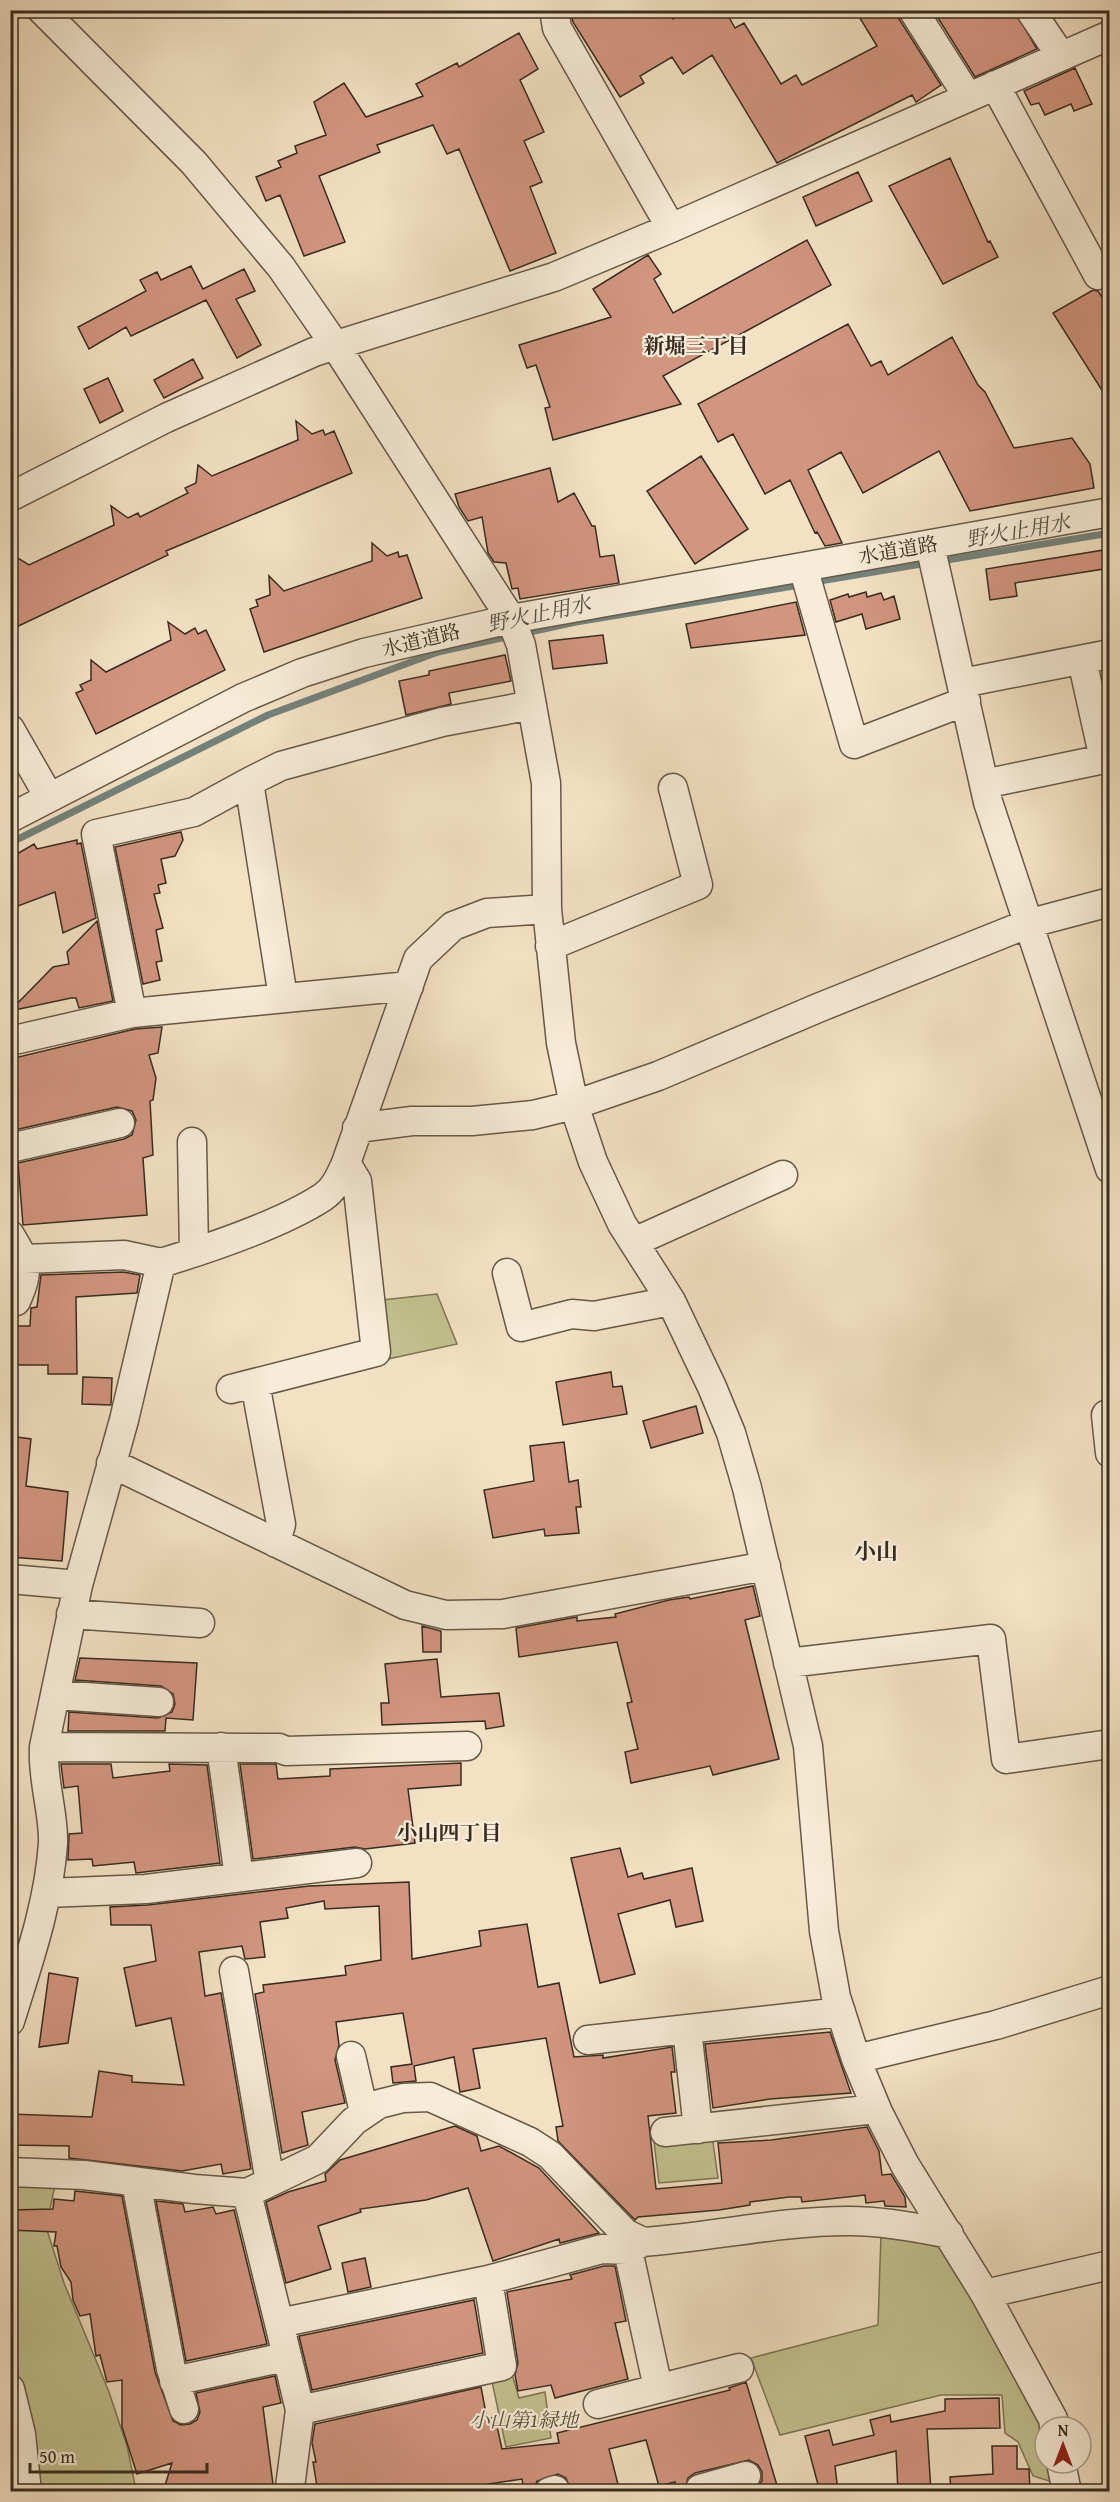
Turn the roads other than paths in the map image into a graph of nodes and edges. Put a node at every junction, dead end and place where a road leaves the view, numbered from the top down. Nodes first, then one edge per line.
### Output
1 (42, 10) edge
2 (554, 10) edge
3 (913, 10) edge
4 (1030, 10) edge
5 (1110, 35) edge
6 (1061, 57) junction
7 (995, 86) junction
8 (968, 97) junction
9 (671, 228) junction
10 (1098, 275) dead end
11 (335, 345) junction
12 (10, 497) edge
13 (1110, 512) edge
14 (930, 546) junction
15 (802, 567) junction
16 (511, 619) junction
17 (1110, 654) edge
18 (1082, 660) junction
19 (964, 692) junction
20 (532, 705) junction
21 (10, 729) edge
22 (249, 782) junction
23 (984, 784) junction
24 (673, 788) dead end
25 (49, 797) junction
26 (10, 818) edge
27 (1110, 902) edge
28 (547, 909) junction
29 (1027, 924) junction
30 (550, 946) junction
31 (409, 986) junction
32 (283, 997) junction
33 (132, 1013) junction
34 (10, 1041) edge
35 (574, 1105) junction
36 (120, 1123) dead end
37 (357, 1128) junction
38 (192, 1142) dead end
39 (10, 1148) edge
40 (346, 1163) junction
41 (1110, 1169) edge
42 (783, 1175) dead end
43 (10, 1235) edge
44 (634, 1242) junction
45 (194, 1252) junction
46 (25, 1259) junction
47 (160, 1263) junction
48 (507, 1273) dead end
49 (10, 1301) edge
50 (671, 1301) junction
51 (1106, 1415) dead end
52 (1110, 1453) edge
53 (111, 1463) junction
54 (276, 1543) junction
55 (766, 1566) junction
56 (10, 1579) edge
57 (78, 1585) junction
58 (72, 1614) junction
59 (200, 1623) dead end
60 (788, 1663) junction
61 (55, 1695) junction
62 (159, 1702) dead end
63 (1110, 1744) edge
64 (467, 1746) dead end
65 (221, 1747) junction
66 (44, 1748) junction
67 (357, 1863) dead end
68 (239, 1877) junction
69 (47, 1893) junction
70 (234, 1971) dead end
71 (1110, 1990) edge
72 (841, 2012) junction
73 (10, 2021) edge
74 (687, 2029) junction
75 (588, 2040) dead end
76 (351, 2056) dead end
77 (856, 2059) junction
78 (876, 2109) junction
79 (364, 2112) junction
80 (698, 2129) junction
81 (665, 2132) dead end
82 (10, 2172) edge
83 (136, 2182) junction
84 (259, 2188) junction
85 (949, 2234) junction
86 (635, 2246) junction
87 (1110, 2265) edge
88 (488, 2280) junction
89 (985, 2294) junction
90 (279, 2323) junction
91 (285, 2357) junction
92 (739, 2368) dead end
93 (174, 2381) junction
94 (658, 2388) junction
95 (10, 2389) edge
96 (598, 2404) dead end
97 (184, 2409) dead end
98 (300, 2410) junction
99 (1051, 2415) edge
100 (17, 2463) edge
101 (1063, 2475) edge
102 (290, 2487) dead end
103 (27, 2492) edge
104 (1066, 2492) edge

1 - 11 street
2 - 9 street
3 - 8 street
4 - 6 street
5 - 6 street
6 - 7 street
7 - 8 street
7 - 10 street
8 - 9 street
9 - 11 street
11 - 12 street
11 - 16 street
13 - 14 street, 水道道路
14 - 15 street, 水道道路
14 - 19 street
15 - 16 street, 水道道路
15 - 19 street
16 - 20 street
16 - 25 street, 水道道路
17 - 18 street
18 - 19 street
18 - 23 street
19 - 23 street
20 - 22 street
20 - 28 street
21 - 25 street
22 - 32 street
22 - 33 street
23 - 29 street
24 - 30 street
25 - 26 street, 水道道路
27 - 29 street
28 - 30 street
28 - 31 street
29 - 35 street
29 - 41 street
30 - 35 street
31 - 32 street
31 - 37 street
32 - 33 street
33 - 34 street
35 - 37 street
35 - 44 street
36 - 39 street
37 - 40 street
38 - 45 street
40 - 45 street
40 - 54 street
42 - 44 street
43 - 46 street
44 - 50 street
45 - 47 street
46 - 47 street
46 - 49 street
47 - 53 street
48 - 50 street
50 - 55 street
51 - 52 street
53 - 54 street
53 - 57 street
54 - 55 street
55 - 60 street
56 - 57 street
57 - 58 street
58 - 59 street
58 - 61 street
60 - 63 street
60 - 72 street
61 - 62 street
61 - 66 street
64 - 65 street
65 - 66 street
65 - 68 street
66 - 69 street
67 - 68 street
68 - 69 street
69 - 73 street
70 - 84 street
71 - 77 street
72 - 74 street
72 - 77 street
74 - 75 street
74 - 80 street
76 - 79 street
77 - 78 street
78 - 80 street
78 - 85 street
79 - 84 street
79 - 86 street
80 - 81 street
82 - 83 street
83 - 84 street
83 - 93 street
84 - 90 street
85 - 86 street
85 - 89 street
86 - 88 street
86 - 94 street
87 - 89 street
88 - 90 street
88 - 98 street
89 - 99 street
90 - 91 street
91 - 93 street
91 - 98 street
92 - 94 street
93 - 97 street
94 - 96 street
95 - 100 street
98 - 102 street
100 - 103 street
101 - 104 street

